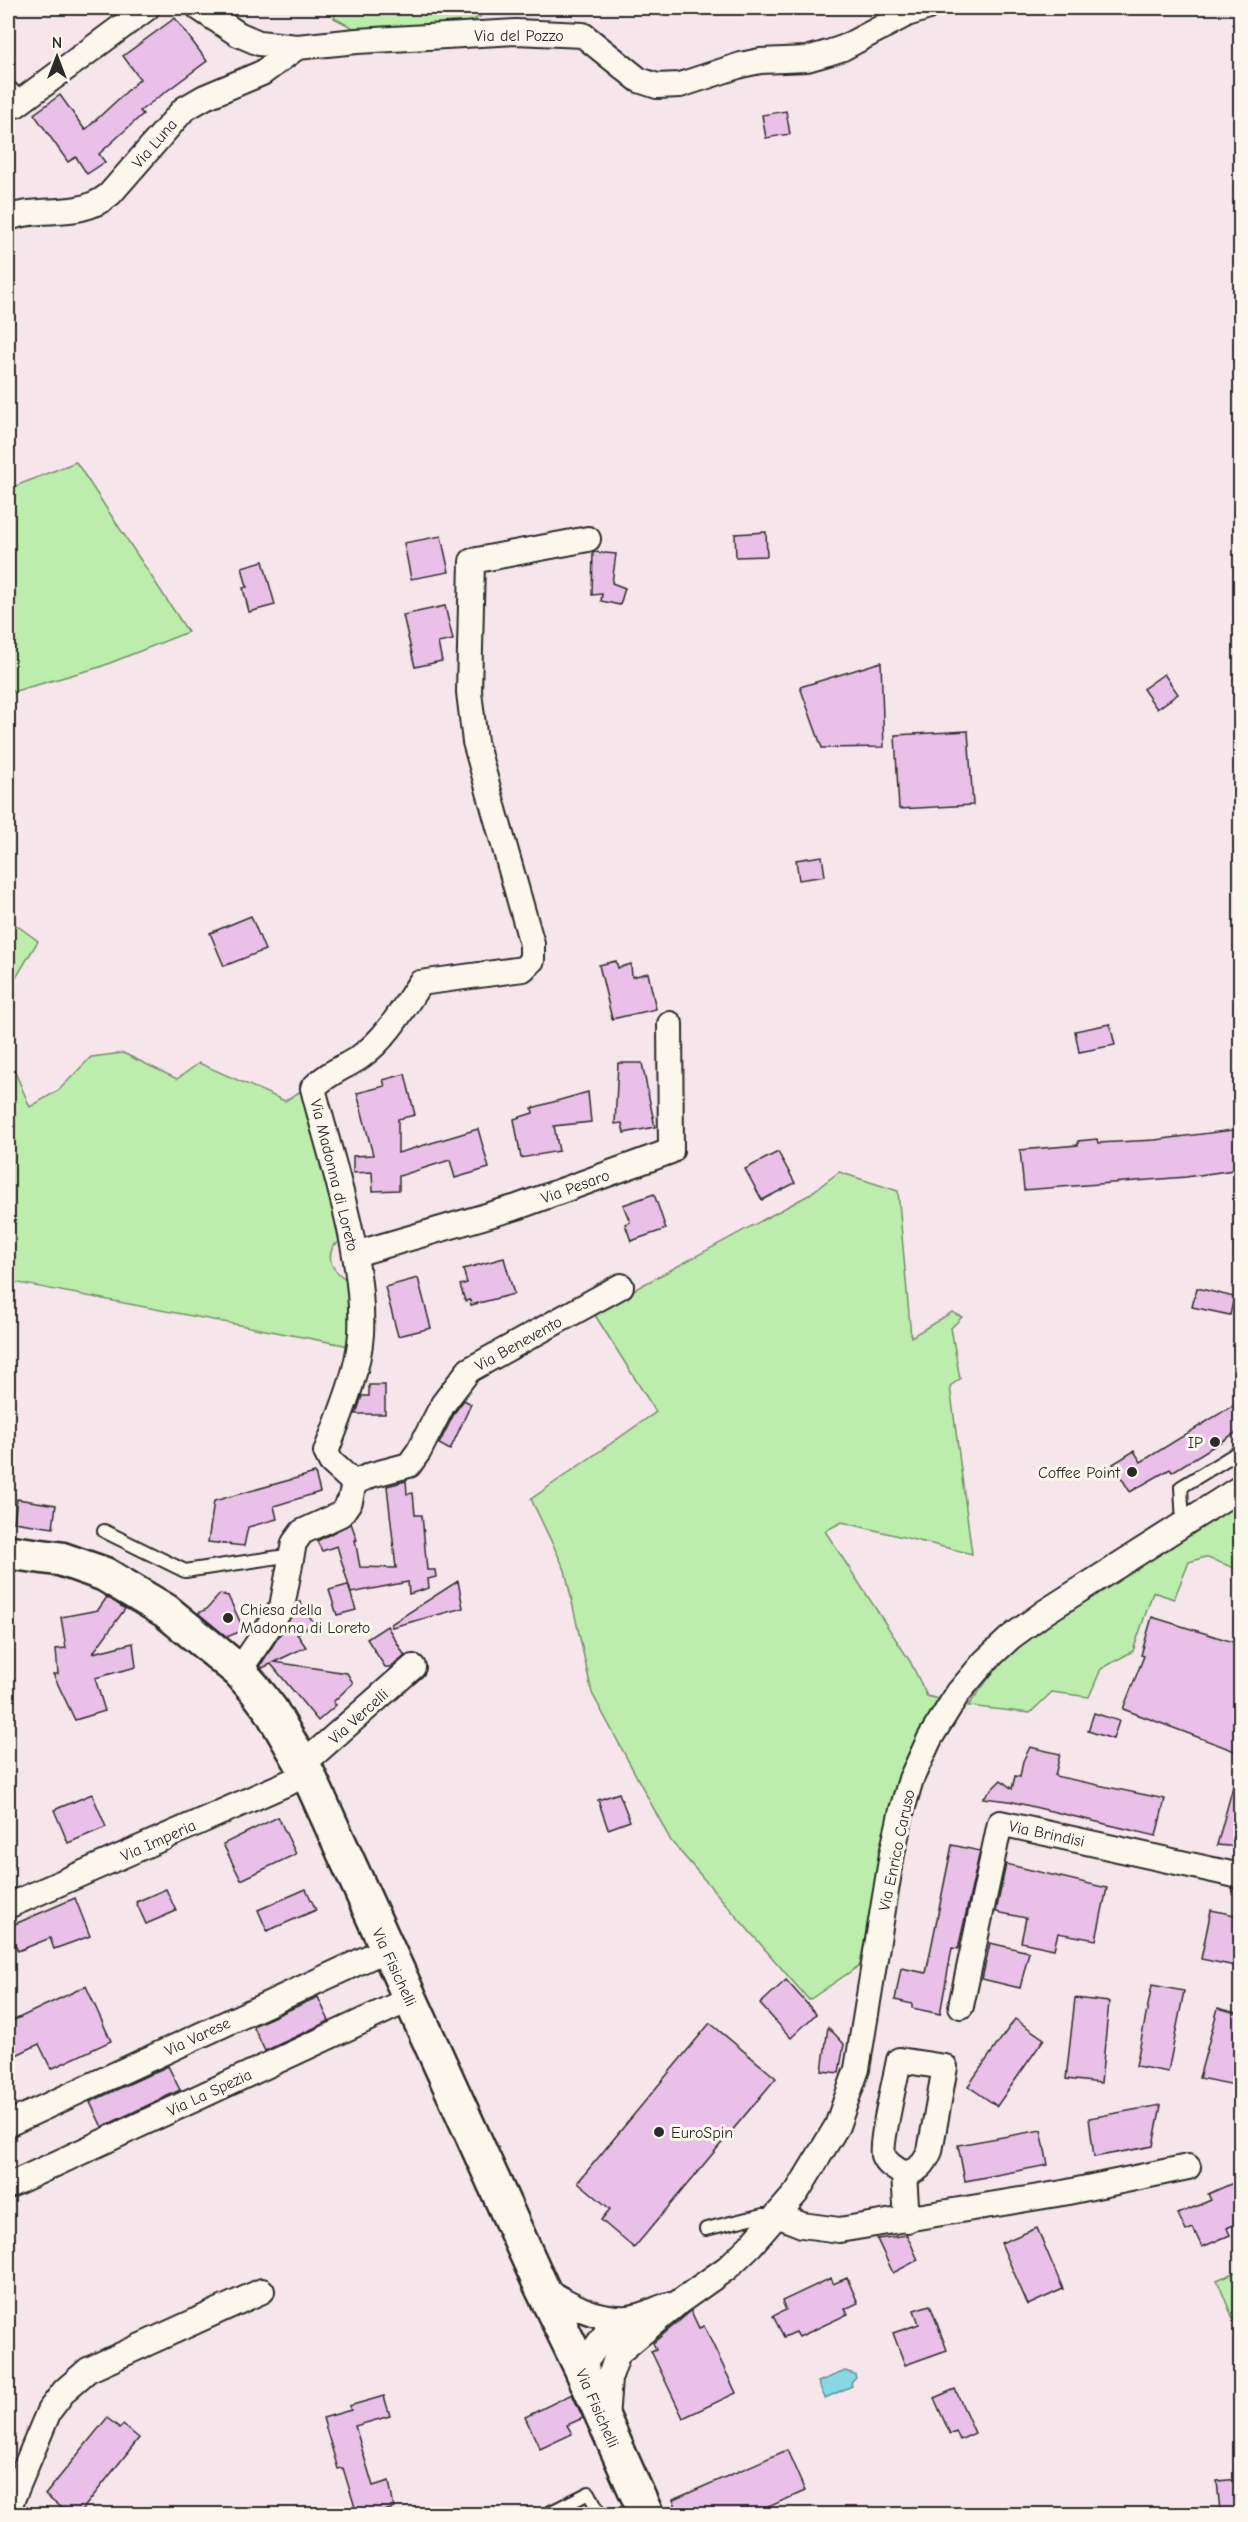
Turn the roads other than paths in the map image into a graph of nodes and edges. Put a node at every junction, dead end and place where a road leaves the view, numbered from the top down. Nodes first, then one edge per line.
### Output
1 (147, 8) edge
2 (199, 8) edge
3 (926, 8) edge
4 (297, 47) junction
5 (8, 94) edge
6 (8, 218) edge
7 (588, 539) dead end
8 (670, 1024) dead end
9 (356, 1254) junction
10 (621, 1286) dead end
11 (1240, 1451) edge
12 (354, 1483) junction
13 (1240, 1488) edge
14 (1183, 1524) junction
15 (104, 1531) dead end
16 (8, 1552) edge
17 (292, 1554) junction
18 (413, 1667) dead end
19 (238, 1671) junction
20 (305, 1770) junction
21 (1240, 1875) edge
22 (8, 1906) edge
23 (387, 1949) junction
24 (410, 1999) junction
25 (961, 2006) dead end
26 (8, 2124) edge
27 (1188, 2167) dead end
28 (904, 2174) dead end
29 (8, 2186) edge
30 (777, 2216) junction
31 (907, 2220) junction
32 (706, 2229) dead end
33 (542, 2288) junction
34 (261, 2290) dead end
35 (679, 2302) junction
36 (629, 2318) junction
37 (618, 2353) junction
38 (581, 2368) junction
39 (606, 2427) junction
40 (8, 2509) edge
41 (547, 2514) edge
42 (600, 2514) edge
43 (646, 2514) edge

1 - 5 street
2 - 4 street, Via del Pozzo
3 - 4 street, Via del Pozzo
4 - 6 street, Via Luna
7 - 9 street, Via Madonna di Loreto
8 - 9 street, Via Pesaro
9 - 12 street, Via Madonna di Loreto
10 - 12 street, Via Benevento
11 - 14 lane
12 - 17 street
13 - 14 street, Via Enrico Caruso
14 - 30 street, Via Enrico Caruso
15 - 17 lane
16 - 19 main road, Via Fisichelli
17 - 19 street
18 - 20 street, Via Vercelli
19 - 20 main road, Via Fisichelli
20 - 22 street, Via Imperia
20 - 23 main road, Via Fisichelli
21 - 25 street, Via Brindisi
23 - 24 main road, Via Fisichelli
23 - 26 street, Via Varese
24 - 29 street, Via La Spezia
24 - 33 main road, Via Fisichelli
27 - 31 street
28 - 31 street
30 - 31 street
30 - 32 lane
30 - 35 street, Via Enrico Caruso
33 - 36 street
33 - 38 main road, Via Fisichelli
34 - 40 street
35 - 36 street
35 - 37 street
36 - 38 street
37 - 38 street
37 - 39 street
38 - 39 main road, Via Fisichelli
39 - 43 main road, Via Fisichelli
41 - 42 lane

